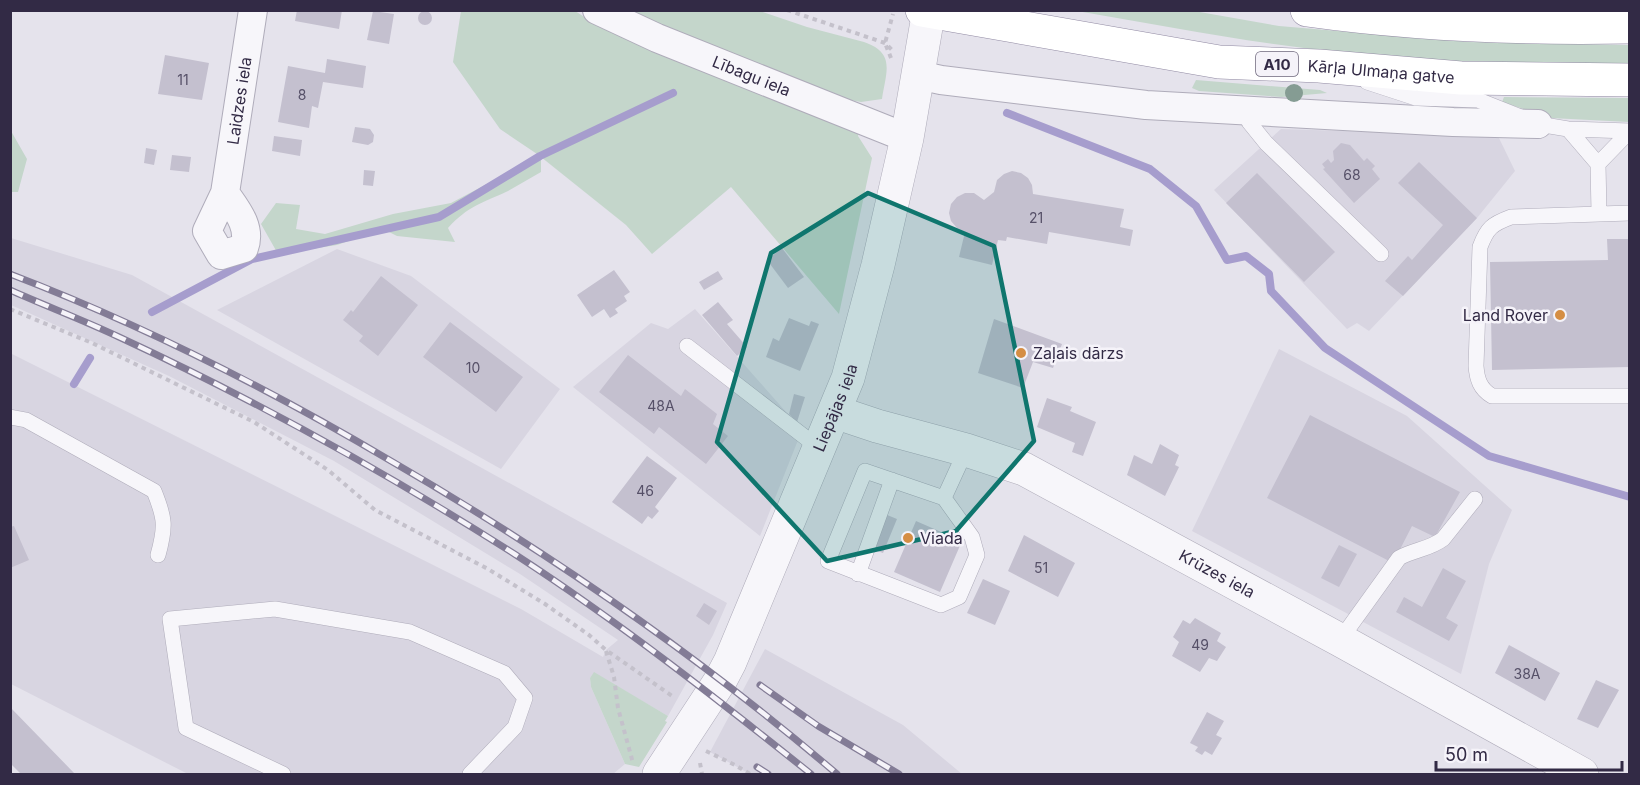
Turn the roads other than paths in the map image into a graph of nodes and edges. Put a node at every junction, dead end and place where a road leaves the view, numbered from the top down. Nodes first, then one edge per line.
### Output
1 (253, 10) edge
2 (597, 10) edge
3 (1307, 10) edge
4 (926, 11) edge
5 (1629, 27) edge
6 (1319, 66) junction
7 (918, 75) junction
8 (1629, 80) edge
9 (1250, 111) junction
10 (1538, 124) junction
11 (1568, 129) junction
12 (1629, 131) edge
13 (907, 138) junction
14 (1598, 164) junction
15 (225, 193) dead end
16 (1599, 213) junction
17 (1629, 213) edge
18 (1381, 254) dead end
19 (687, 346) dead end
20 (1629, 396) edge
21 (835, 412) junction
22 (10, 417) edge
23 (819, 448) junction
24 (966, 450) junction
25 (892, 480) junction
26 (944, 498) junction
27 (1475, 499) dead end
28 (158, 555) dead end
29 (858, 574) junction
30 (1340, 640) junction
31 (646, 769) edge
32 (283, 774) edge
33 (470, 774) edge
34 (1582, 774) edge

1 - 15 street, Laidzes iela
2 - 13 street, Lībagu iela
3 - 5 highway
4 - 6 highway, Kārļa Ulmaņa gatve / A10
4 - 7 street, Liepājas iela
6 - 8 highway, Kārļa Ulmaņa gatve / A10
6 - 10 lane
7 - 9 street
7 - 13 street, Liepājas iela
9 - 10 street
9 - 18 lane
10 - 11 lane
11 - 12 lane
11 - 14 lane
12 - 14 lane
13 - 21 street, Liepājas iela
14 - 16 lane
16 - 17 lane
16 - 20 lane
19 - 23 lane
21 - 23 street, Liepājas iela
21 - 24 street, Krūzes iela
22 - 28 lane
23 - 31 street, Liepājas iela
24 - 26 lane
24 - 30 street, Krūzes iela
25 - 26 lane
25 - 29 lane
25 - 29 lane
26 - 29 lane
27 - 30 lane
30 - 34 street, Krūzes iela
32 - 33 lane

